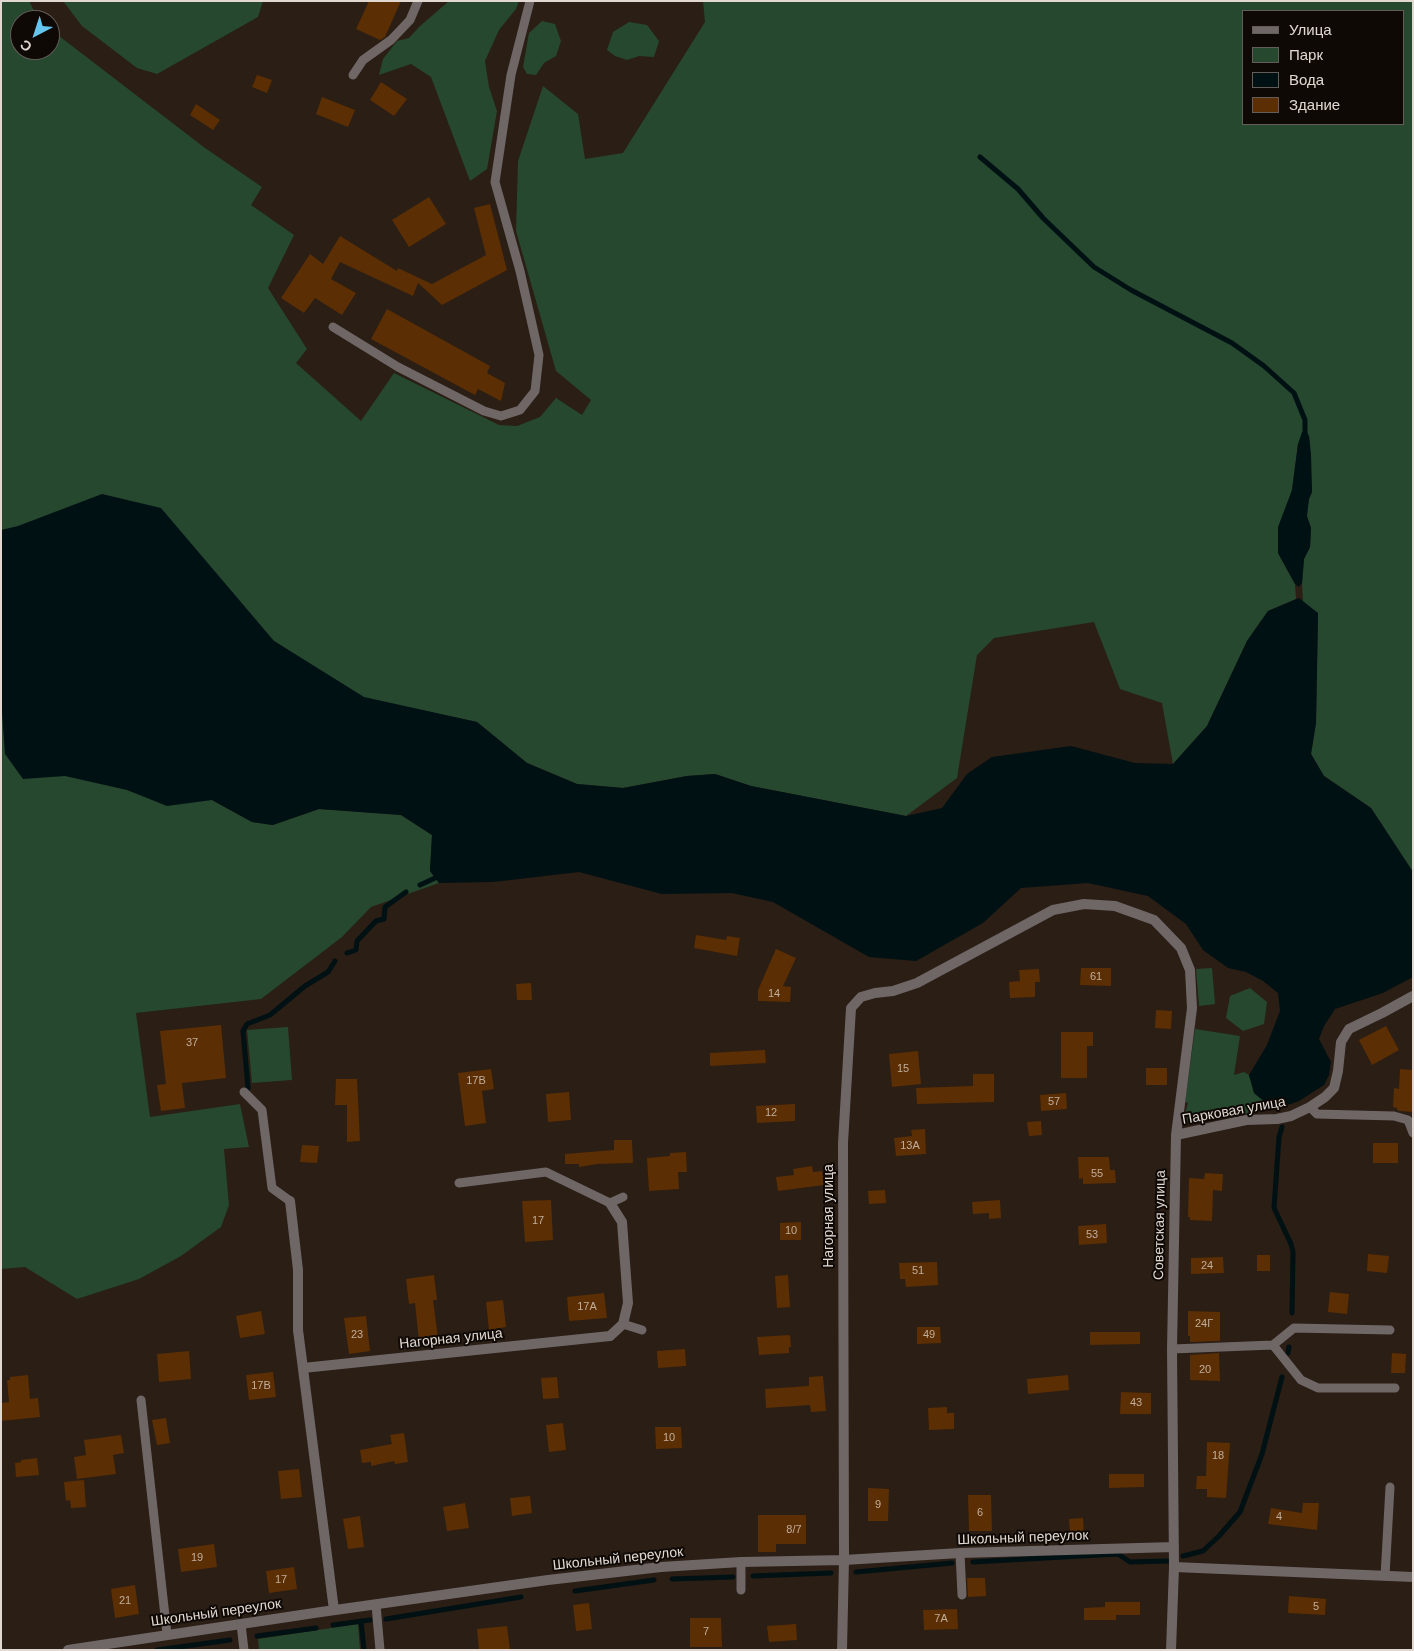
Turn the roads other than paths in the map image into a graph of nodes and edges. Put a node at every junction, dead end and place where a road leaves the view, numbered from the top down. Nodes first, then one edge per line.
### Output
1 (418, 1) edge
2 (530, 1) edge
3 (353, 75) dead end
4 (333, 327) dead end
5 (1052, 910) joint
6 (1413, 996) edge
7 (244, 1092) dead end
8 (1310, 1107) junction
9 (1413, 1133) edge
10 (1176, 1135) junction
11 (459, 1183) dead end
12 (623, 1197) dead end
13 (290, 1201) joint
14 (610, 1203) junction
15 (623, 1324) junction
16 (642, 1330) dead end
17 (1390, 1330) dead end
18 (1272, 1345) junction
19 (1172, 1349) junction
20 (303, 1368) junction
21 (1395, 1388) dead end
22 (141, 1400) dead end
23 (1390, 1486) dead end
24 (1174, 1547) junction
25 (960, 1553) junction
26 (844, 1560) junction
27 (741, 1562) junction
28 (1174, 1567) junction
29 (1385, 1576) junction
30 (1413, 1576) edge
31 (741, 1590) dead end
32 (962, 1595) dead end
33 (376, 1605) junction
34 (334, 1610) junction
35 (241, 1624) junction
36 (167, 1634) junction
37 (1162, 1649) edge
38 (68, 1650) edge
39 (244, 1650) edge
40 (380, 1650) edge
41 (842, 1650) edge
42 (1171, 1650) edge

1 - 3 lane
2 - 4 lane
5 - 10 street, Советская улица
5 - 26 street, Нагорная улица
6 - 8 street, Парковая улица
7 - 13 lane
8 - 9 lane
8 - 10 street, Парковая улица
10 - 19 street, Советская улица
11 - 14 lane
12 - 14 lane
13 - 20 street
14 - 15 street
15 - 16 lane
15 - 20 street, Нагорная улица
17 - 18 lane
18 - 19 lane
18 - 21 lane
19 - 24 street, Советская улица
20 - 34 street
22 - 36 lane
23 - 29 lane
24 - 25 street, Школьный переулок
24 - 28 street, Советская улица
25 - 26 street, Школьный переулок
25 - 32 lane
26 - 27 street, Школьный переулок
26 - 41 street, Нагорная улица
27 - 31 lane
27 - 33 street, Школьный переулок
28 - 29 street
28 - 42 street, Советская улица
29 - 30 street
33 - 34 street, Школьный переулок
33 - 40 lane
34 - 35 street, Школьный переулок
35 - 36 street, Школьный переулок
35 - 39 lane
36 - 38 street, Школьный переулок
37 - 42 lane

